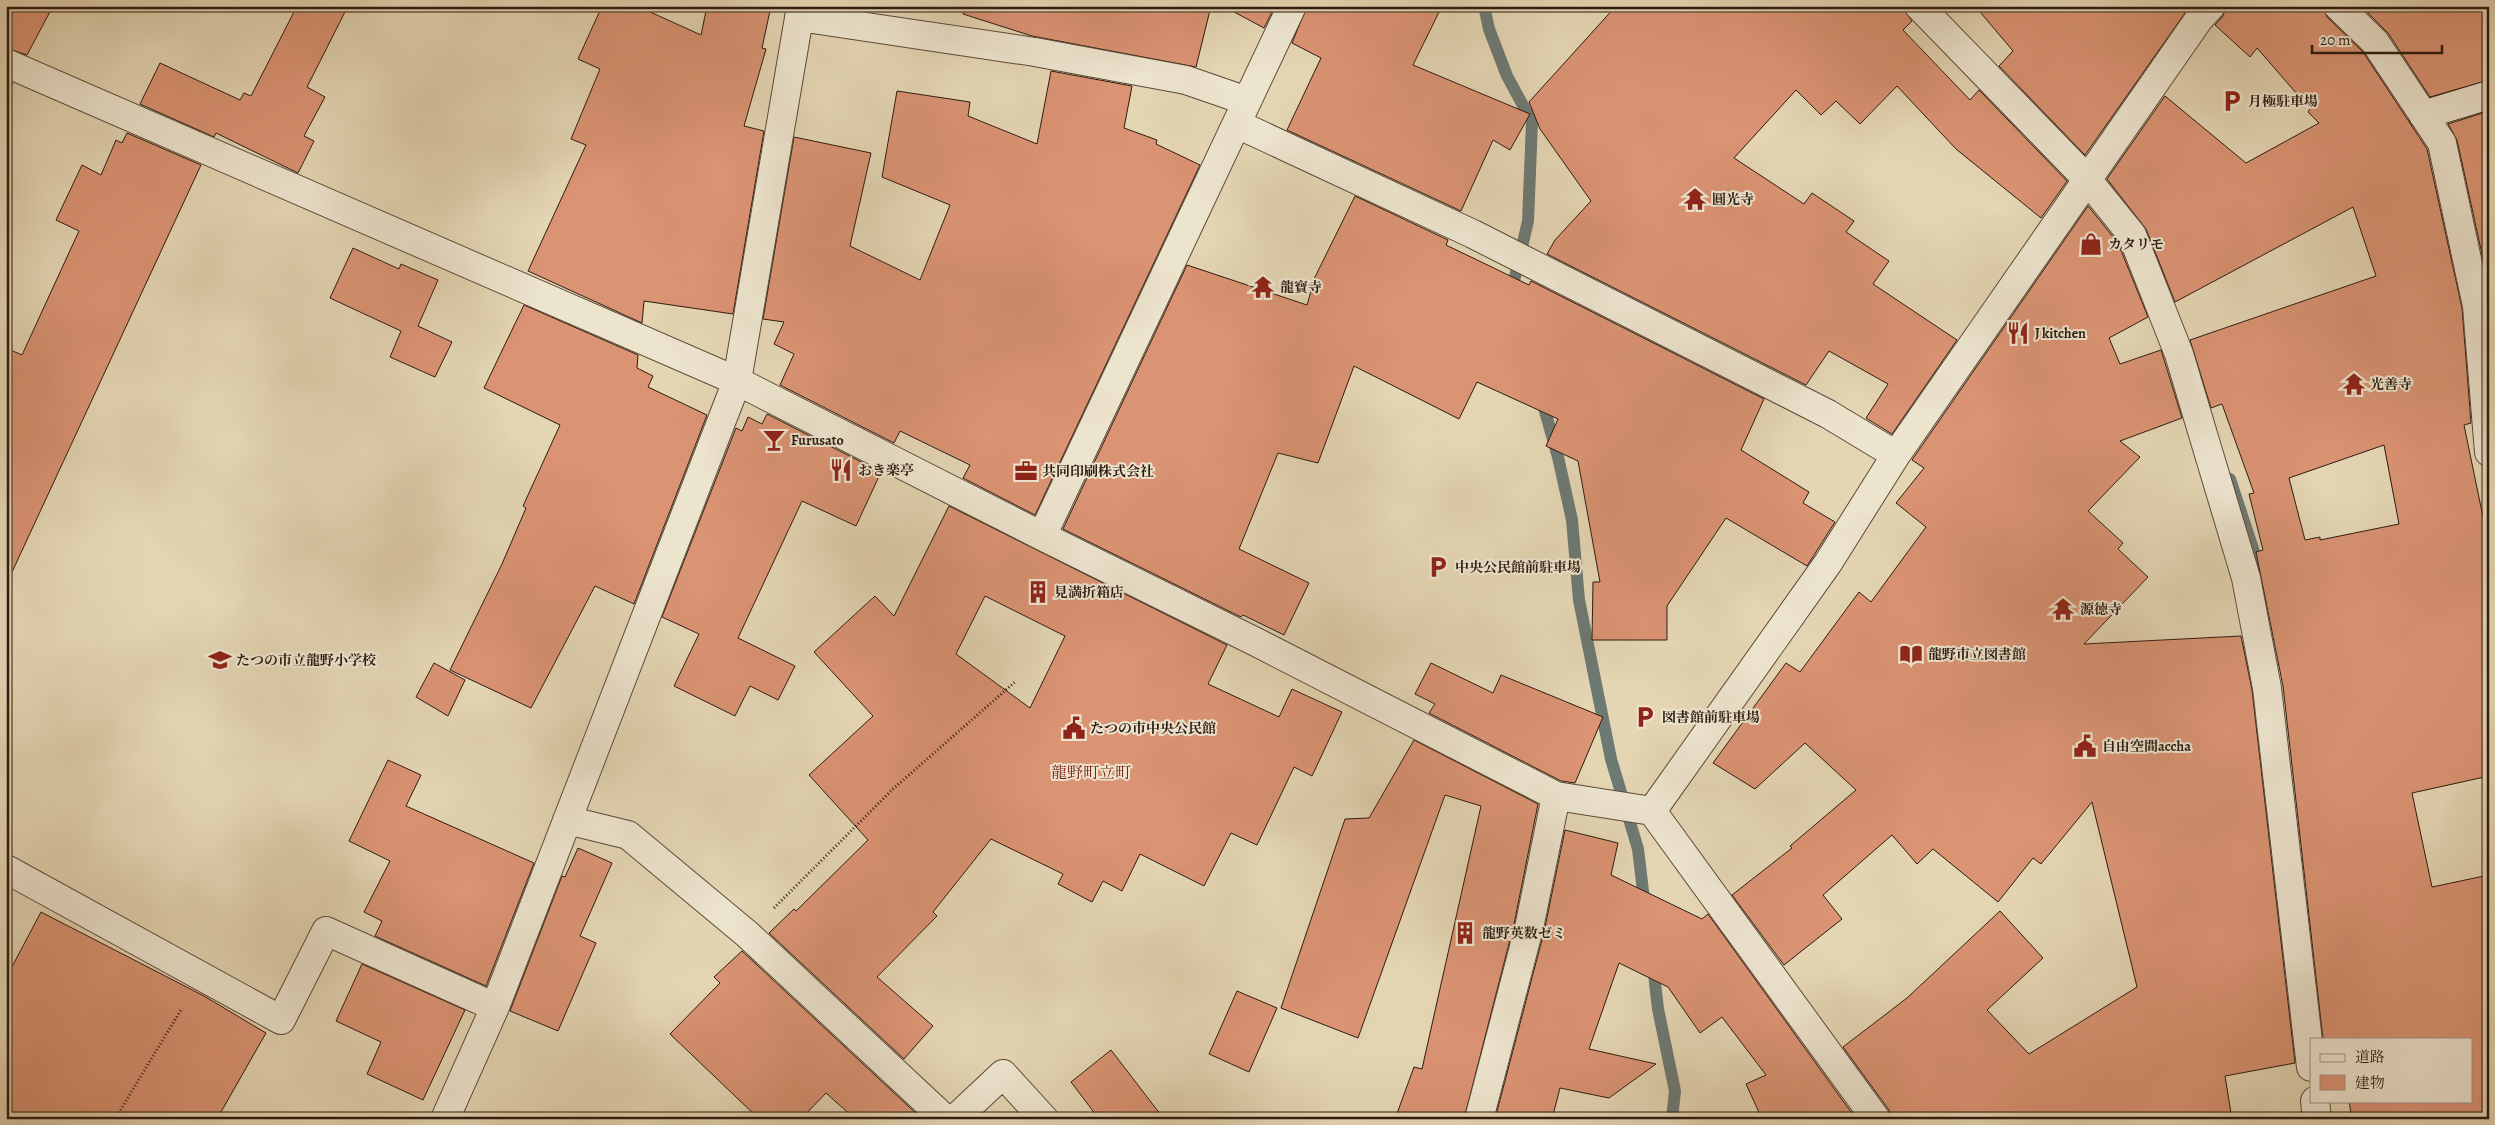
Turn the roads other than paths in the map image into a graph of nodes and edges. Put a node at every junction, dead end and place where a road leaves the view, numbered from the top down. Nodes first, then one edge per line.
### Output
1 (1292, 6) edge
2 (1919, 6) edge
3 (2211, 6) edge
4 (2338, 6) edge
5 (800, 12) edge
6 (6, 63) edge
7 (2489, 95) edge
8 (1242, 112) junction
9 (2423, 115) junction
10 (2086, 178) junction
11 (736, 381) junction
12 (2489, 452) edge
13 (1896, 455) junction
14 (1042, 536) junction
15 (1556, 796) junction
16 (1652, 811) junction
17 (567, 820) junction
18 (6, 869) edge
19 (495, 1007) junction
20 (2310, 1058) edge
21 (2315, 1102) edge
22 (1868, 1116) edge
23 (446, 1119) edge
24 (945, 1119) edge
25 (955, 1119) edge
26 (1044, 1119) edge
27 (1480, 1119) edge
28 (2317, 1119) edge

1 - 8 street
2 - 10 street
3 - 10 street
4 - 9 street
5 - 8 street
5 - 11 street
6 - 11 street
7 - 9 street
8 - 13 street
8 - 14 street
9 - 12 street
10 - 13 street
10 - 20 street
11 - 14 street
11 - 17 street
13 - 16 street
14 - 15 street
15 - 16 street
15 - 27 street
16 - 22 street
17 - 19 street
17 - 24 street
18 - 19 street
19 - 23 street
21 - 28 street
25 - 26 street

